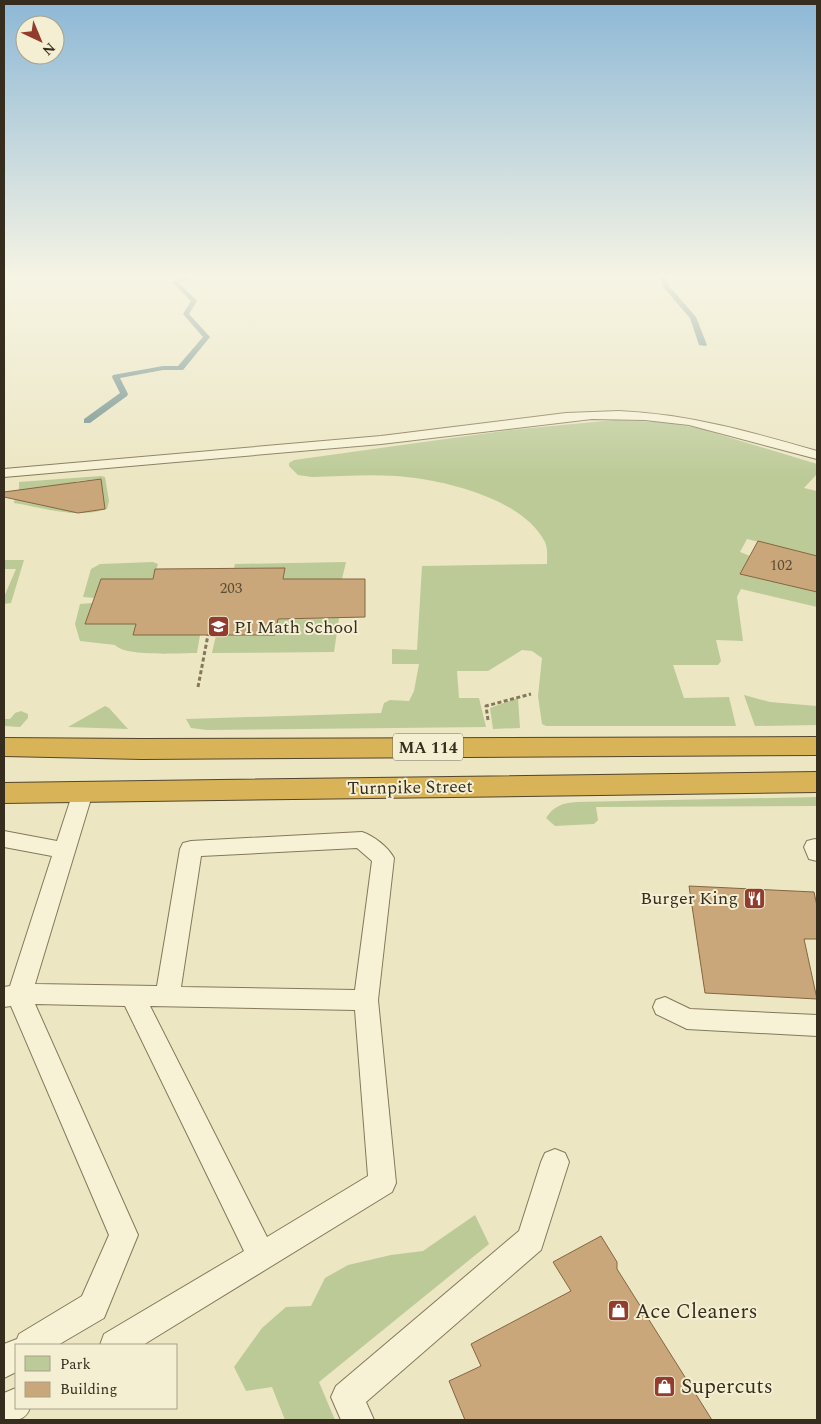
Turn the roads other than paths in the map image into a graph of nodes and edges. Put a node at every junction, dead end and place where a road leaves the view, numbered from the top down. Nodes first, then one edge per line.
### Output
1 (817, 455) edge
2 (4, 473) edge
3 (817, 746) edge
4 (4, 747) edge
5 (817, 782) edge
6 (84, 792) junction
7 (4, 793) edge
8 (4, 839) edge
9 (65, 850) junction
10 (132, 995) junction
11 (11, 996) edge
12 (167, 996) junction
13 (366, 1000) junction
14 (665, 1007) dead end
15 (817, 1026) edge
16 (555, 1162) dead end
17 (262, 1257) junction
18 (32, 1344) edge
19 (117, 1344) edge
20 (15, 1355) edge
21 (4, 1362) edge
22 (15, 1405) edge
23 (4, 1411) edge
24 (358, 1420) edge

1 - 2 lane
3 - 4 highway, MA 114
5 - 6 highway, Turnpike Street / MA 114
6 - 7 highway, Turnpike Street / MA 114
6 - 9 lane
8 - 9 lane
9 - 11 lane
10 - 11 lane
10 - 12 lane
10 - 17 lane
11 - 18 lane
12 - 13 lane
12 - 13 lane
13 - 17 lane
14 - 15 lane
16 - 24 lane
17 - 19 lane
20 - 21 lane
22 - 23 lane

